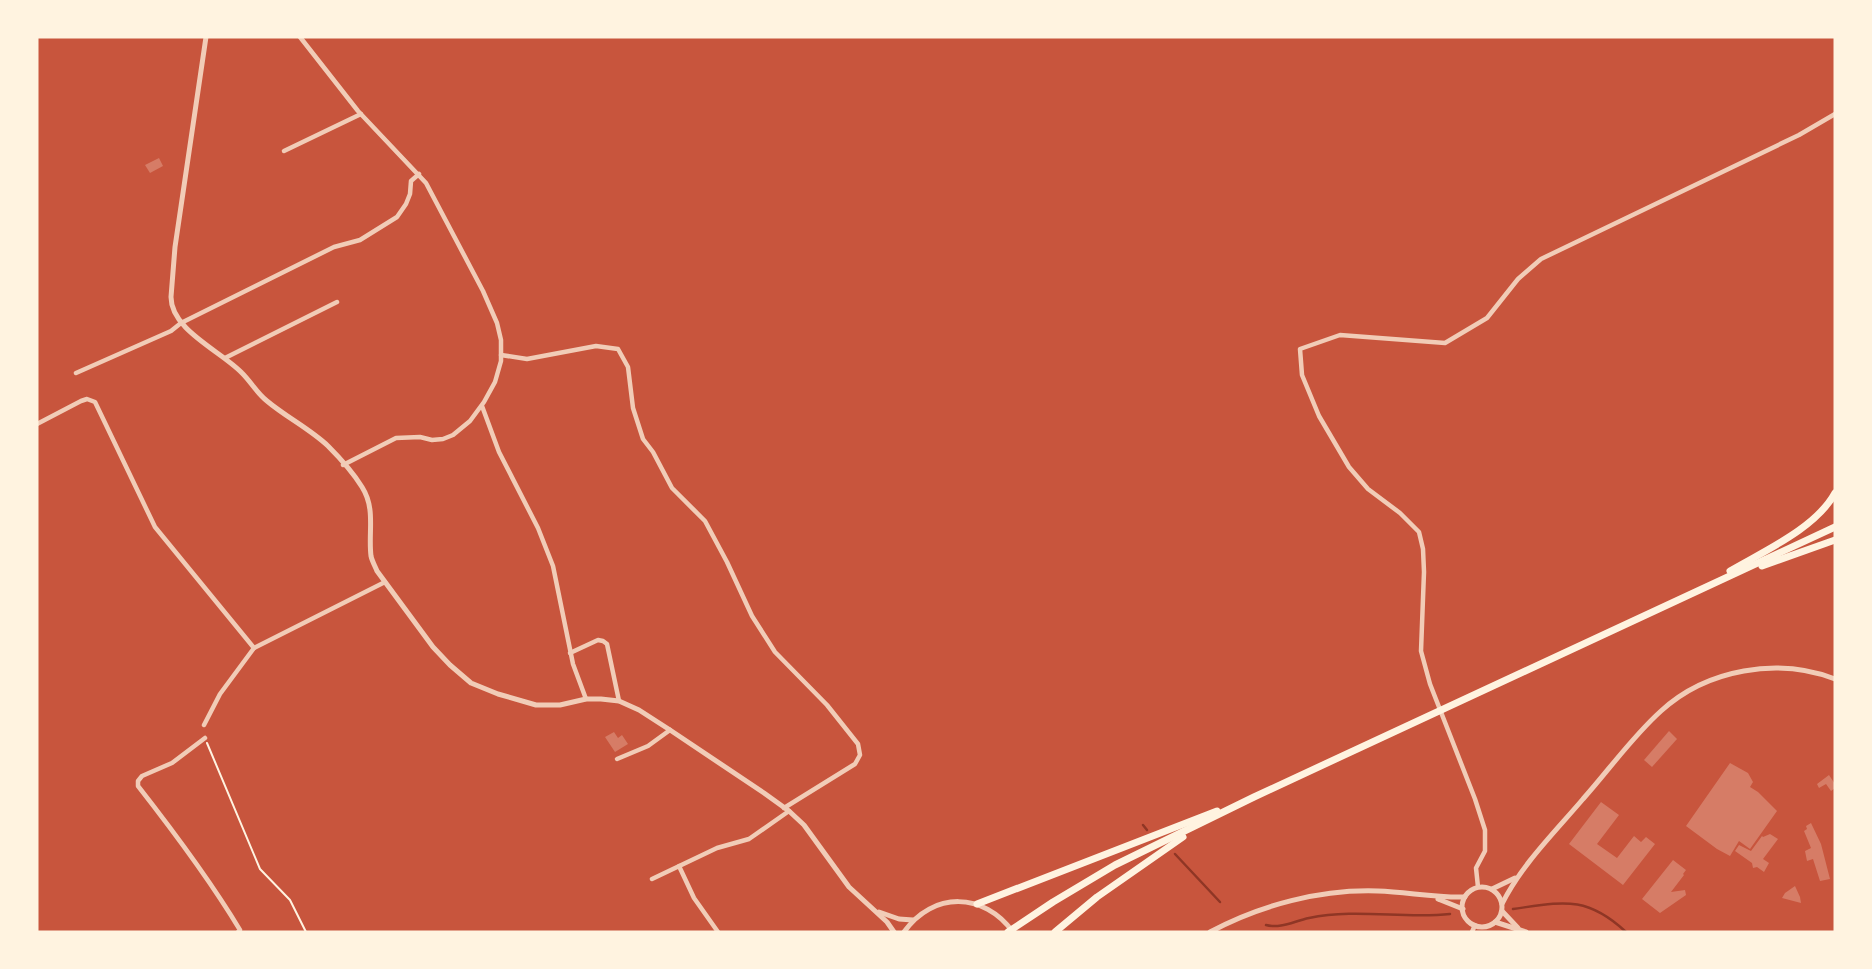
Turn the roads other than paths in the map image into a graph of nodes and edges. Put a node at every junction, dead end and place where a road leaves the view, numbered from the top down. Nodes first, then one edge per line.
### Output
1 (206, 37) edge
2 (300, 37) edge
3 (361, 114) junction
4 (1835, 114) edge
5 (284, 151) dead end
6 (419, 174) junction
7 (337, 302) dead end
8 (181, 323) junction
9 (501, 355) junction
10 (224, 359) junction
11 (76, 373) dead end
12 (482, 406) junction
13 (37, 424) edge
14 (343, 465) junction
15 (1835, 494) edge
16 (1835, 527) edge
17 (1835, 540) edge
18 (385, 582) junction
19 (1696, 592) junction
20 (254, 648) junction
21 (570, 653) junction
22 (1835, 679) edge
23 (586, 699) junction
24 (619, 701) junction
25 (205, 725) dead end
26 (670, 730) junction
27 (205, 738) road end
28 (617, 759) dead end
29 (1254, 797) junction
30 (787, 810) junction
31 (1208, 820) junction
32 (679, 866) junction
33 (1517, 876) junction
34 (652, 879) dead end
35 (1478, 887) junction
36 (1492, 890) junction
37 (1436, 897) junction
38 (1465, 897) junction
39 (976, 904) junction
40 (1502, 907) junction
41 (873, 909) junction
42 (1463, 909) junction
43 (913, 920) junction
44 (1494, 922) junction
45 (1475, 925) junction
46 (1523, 931) edge
47 (238, 932) edge
48 (718, 932) edge
49 (894, 932) edge
50 (904, 932) edge
51 (1011, 932) edge
52 (1055, 932) edge
53 (1210, 932) edge
54 (1472, 932) edge

1 - 8 street
2 - 3 street
3 - 5 street
3 - 6 street
4 - 35 street
6 - 8 street
6 - 9 street
7 - 10 street
8 - 10 street
8 - 11 street
9 - 12 street
9 - 30 street
10 - 14 street
12 - 14 street
12 - 21 street
13 - 20 street
14 - 18 street
15 - 19 main road
16 - 19 main road
17 - 19 main road
18 - 20 street
18 - 23 street
19 - 29 main road
20 - 25 street
21 - 23 street
21 - 24 street
22 - 33 street
23 - 24 street
24 - 26 street
26 - 28 street
26 - 30 street
27 - 47 street
29 - 31 main road
29 - 39 main road
30 - 32 street
30 - 41 street
31 - 51 main road
31 - 52 main road
32 - 34 street
32 - 48 street
33 - 36 street
33 - 40 street
35 - 36 street
35 - 38 street
36 - 40 street
37 - 38 street
37 - 42 street
37 - 53 street
38 - 42 street
39 - 43 street
39 - 51 street
40 - 44 street
40 - 46 street
41 - 43 street
41 - 49 street
42 - 45 street
43 - 50 street
44 - 45 street
44 - 46 street
45 - 54 street

